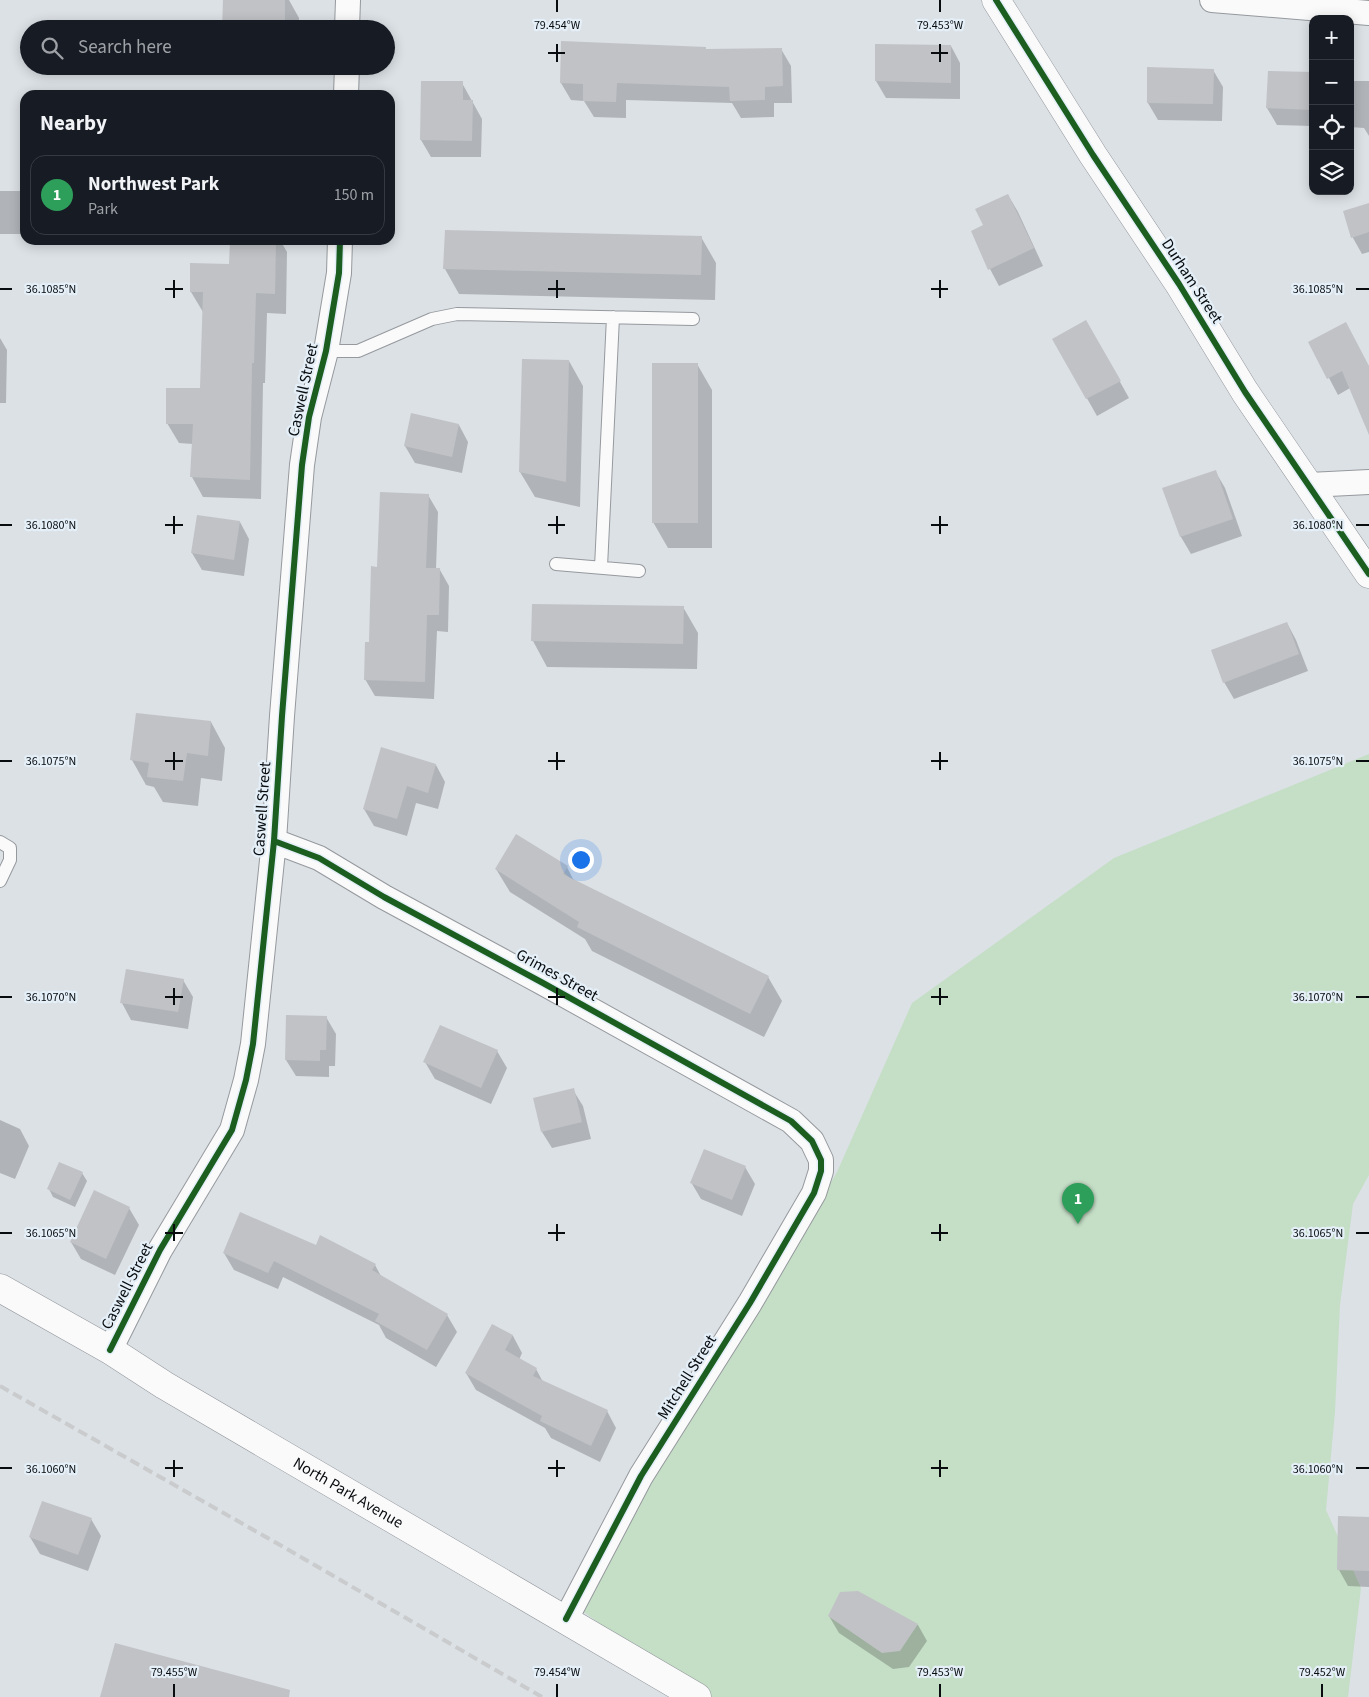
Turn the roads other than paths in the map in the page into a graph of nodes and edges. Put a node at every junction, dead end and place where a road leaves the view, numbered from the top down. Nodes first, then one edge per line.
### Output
1 (348, 0) edge
2 (996, 0) edge
3 (1212, 0) edge
4 (1300, 4) edge
5 (1369, 13) edge
6 (347, 20) edge
7 (347, 75) edge
8 (346, 90) edge
9 (340, 245) edge
10 (613, 317) junction
11 (693, 319) dead end
12 (326, 351) junction
13 (1369, 482) edge
14 (1309, 485) junction
15 (556, 564) dead end
16 (601, 567) junction
17 (639, 571) dead end
18 (1369, 574) edge
19 (0, 842) edge
20 (274, 842) junction
21 (0, 881) edge
22 (816, 1149) joint
23 (0, 1288) edge
24 (110, 1350) junction
25 (566, 1619) junction
26 (697, 1697) edge

1 - 6 street
2 - 14 street, Durham Street
3 - 4 street
4 - 5 street
7 - 8 street
9 - 12 street, Caswell Street
10 - 11 lane
10 - 12 lane
10 - 16 lane
12 - 20 street, Caswell Street
13 - 14 street
14 - 18 street, Durham Street
15 - 16 lane
16 - 17 lane
19 - 21 lane
20 - 22 street, Grimes Street
20 - 24 street, Caswell Street
22 - 25 street, Mitchell Street
23 - 24 street, North Park Avenue
24 - 25 street, North Park Avenue
25 - 26 street, North Park Avenue

